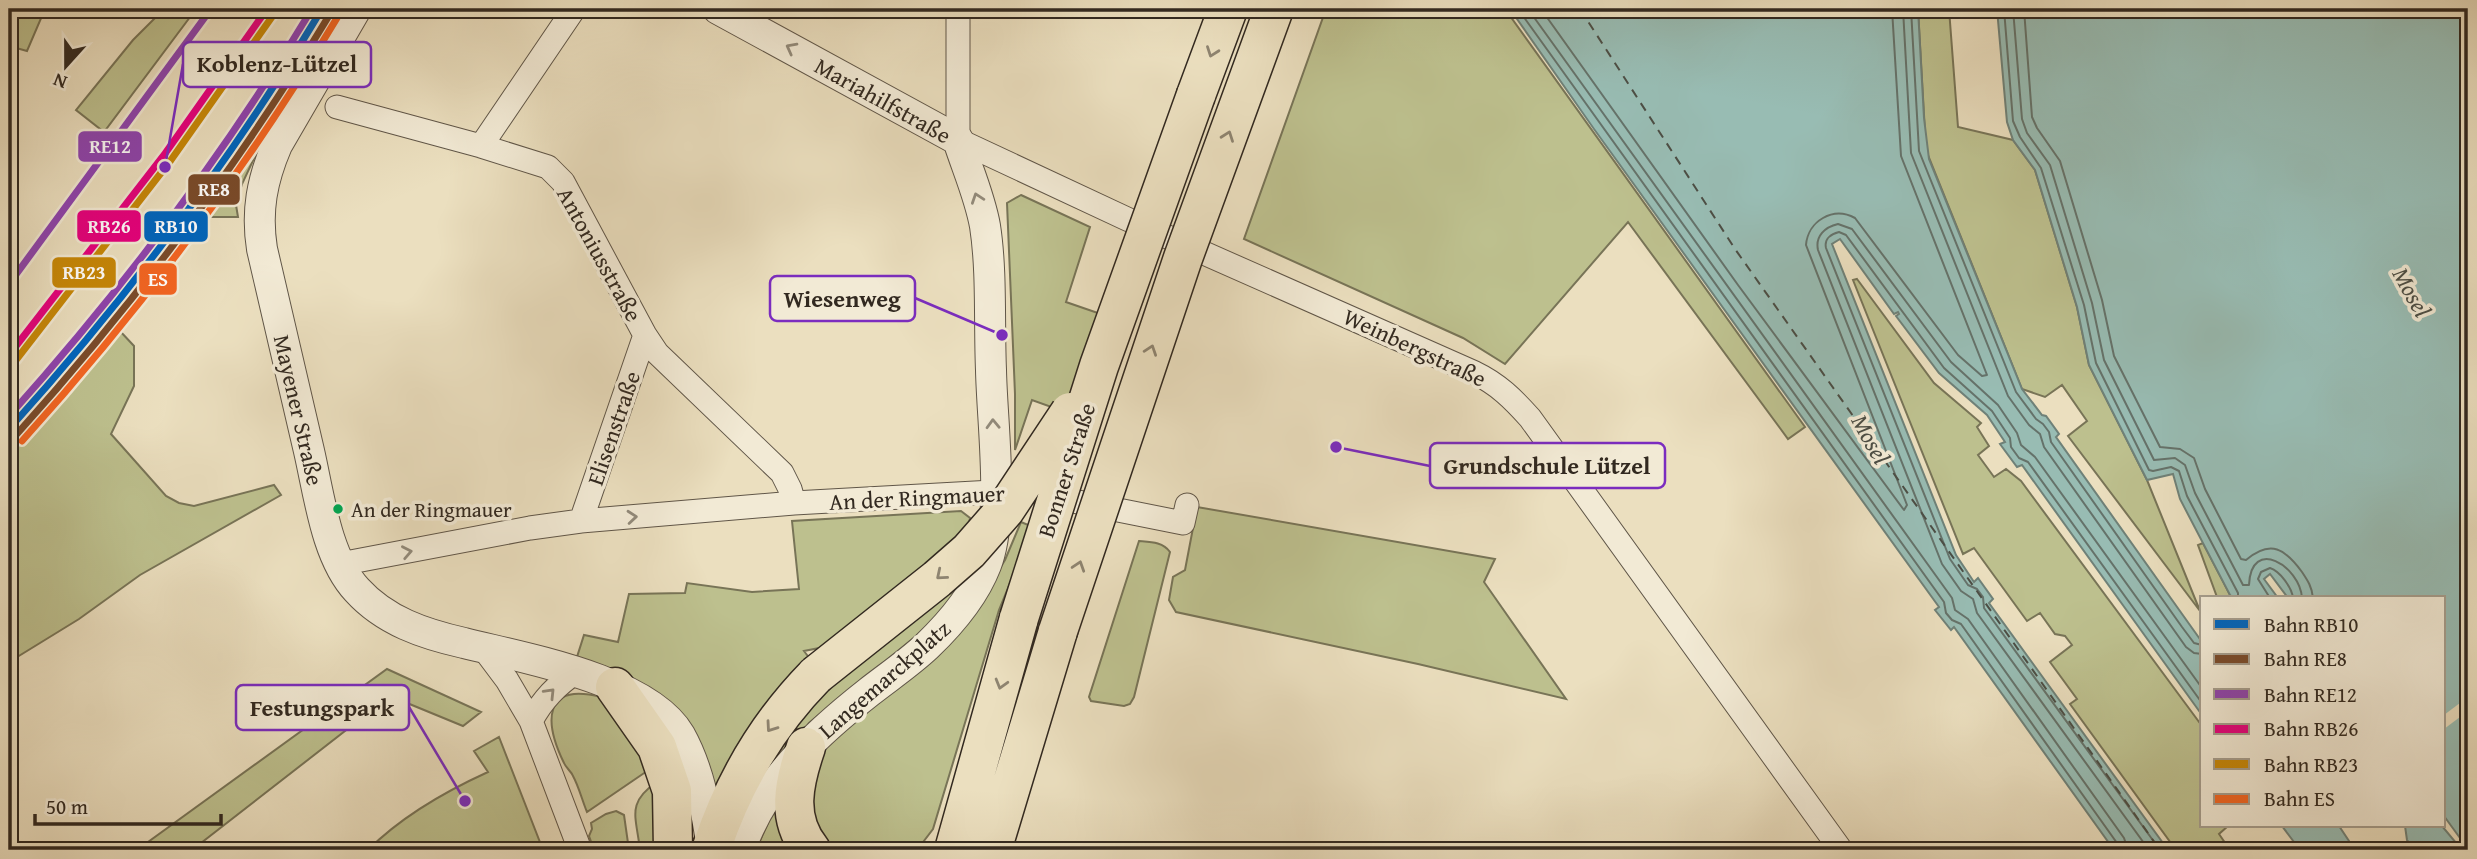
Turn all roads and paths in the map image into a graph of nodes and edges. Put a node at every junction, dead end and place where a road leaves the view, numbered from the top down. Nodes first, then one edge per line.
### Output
1 (356, 9) edge
2 (574, 9) edge
3 (718, 9) edge
4 (958, 9) edge
5 (1228, 9) edge
6 (1274, 9) edge
7 (337, 107) dead end
8 (958, 140) junction
9 (481, 146) junction
10 (645, 335) junction
11 (1099, 366) junction
12 (996, 492) junction
13 (794, 503) junction
14 (1187, 505) dead end
15 (581, 521) junction
16 (340, 564) junction
17 (483, 648) junction
18 (578, 671) junction
19 (615, 687) joint
20 (1031, 720) junction
21 (531, 721) junction
22 (806, 747) junction
23 (974, 781) junction
24 (685, 783) junction
25 (574, 834) edge
26 (726, 848) edge
27 (673, 850) edge
28 (811, 850) edge
29 (930, 850) edge
30 (954, 850) edge
31 (992, 850) edge
32 (1020, 850) edge
33 (1841, 850) edge

1 - 16 street, Mayener Straße
2 - 9 street
8 -> 3 street, Mariahilfstraße
4 - 8 street
5 -> 11 highway, Bonner Straße, bridge
20 -> 6 highway, bridge
7 - 9 street, Antoniusstraße
12 -> 8 street, Mariahilfstraße
8 - 33 street, Weinbergstraße
9 - 10 street, Antoniusstraße
10 - 13 street, Antoniusstraße
10 - 15 street, Elisenstraße
11 -> 23 highway, Bonner Straße, bridge
11 -> 26 highway, bridge
12 - 13 street, An der Ringmauer
12 - 14 street, An der Ringmauer
12 - 22 street, Langemarckplatz
15 -> 13 street, An der Ringmauer
16 -> 15 street, An der Ringmauer
16 - 17 street, Mayener Straße
17 - 18 street, Mayener Straße
17 - 21 street
18 - 19 street, Mayener Straße
21 -> 18 street
19 - 24 highway
20 - 31 highway
20 - 32 highway
21 - 25 street
22 - 26 street
22 - 28 highway
23 - 29 highway
23 - 30 highway, Bonner Straße
24 - 26 street
24 - 27 highway

